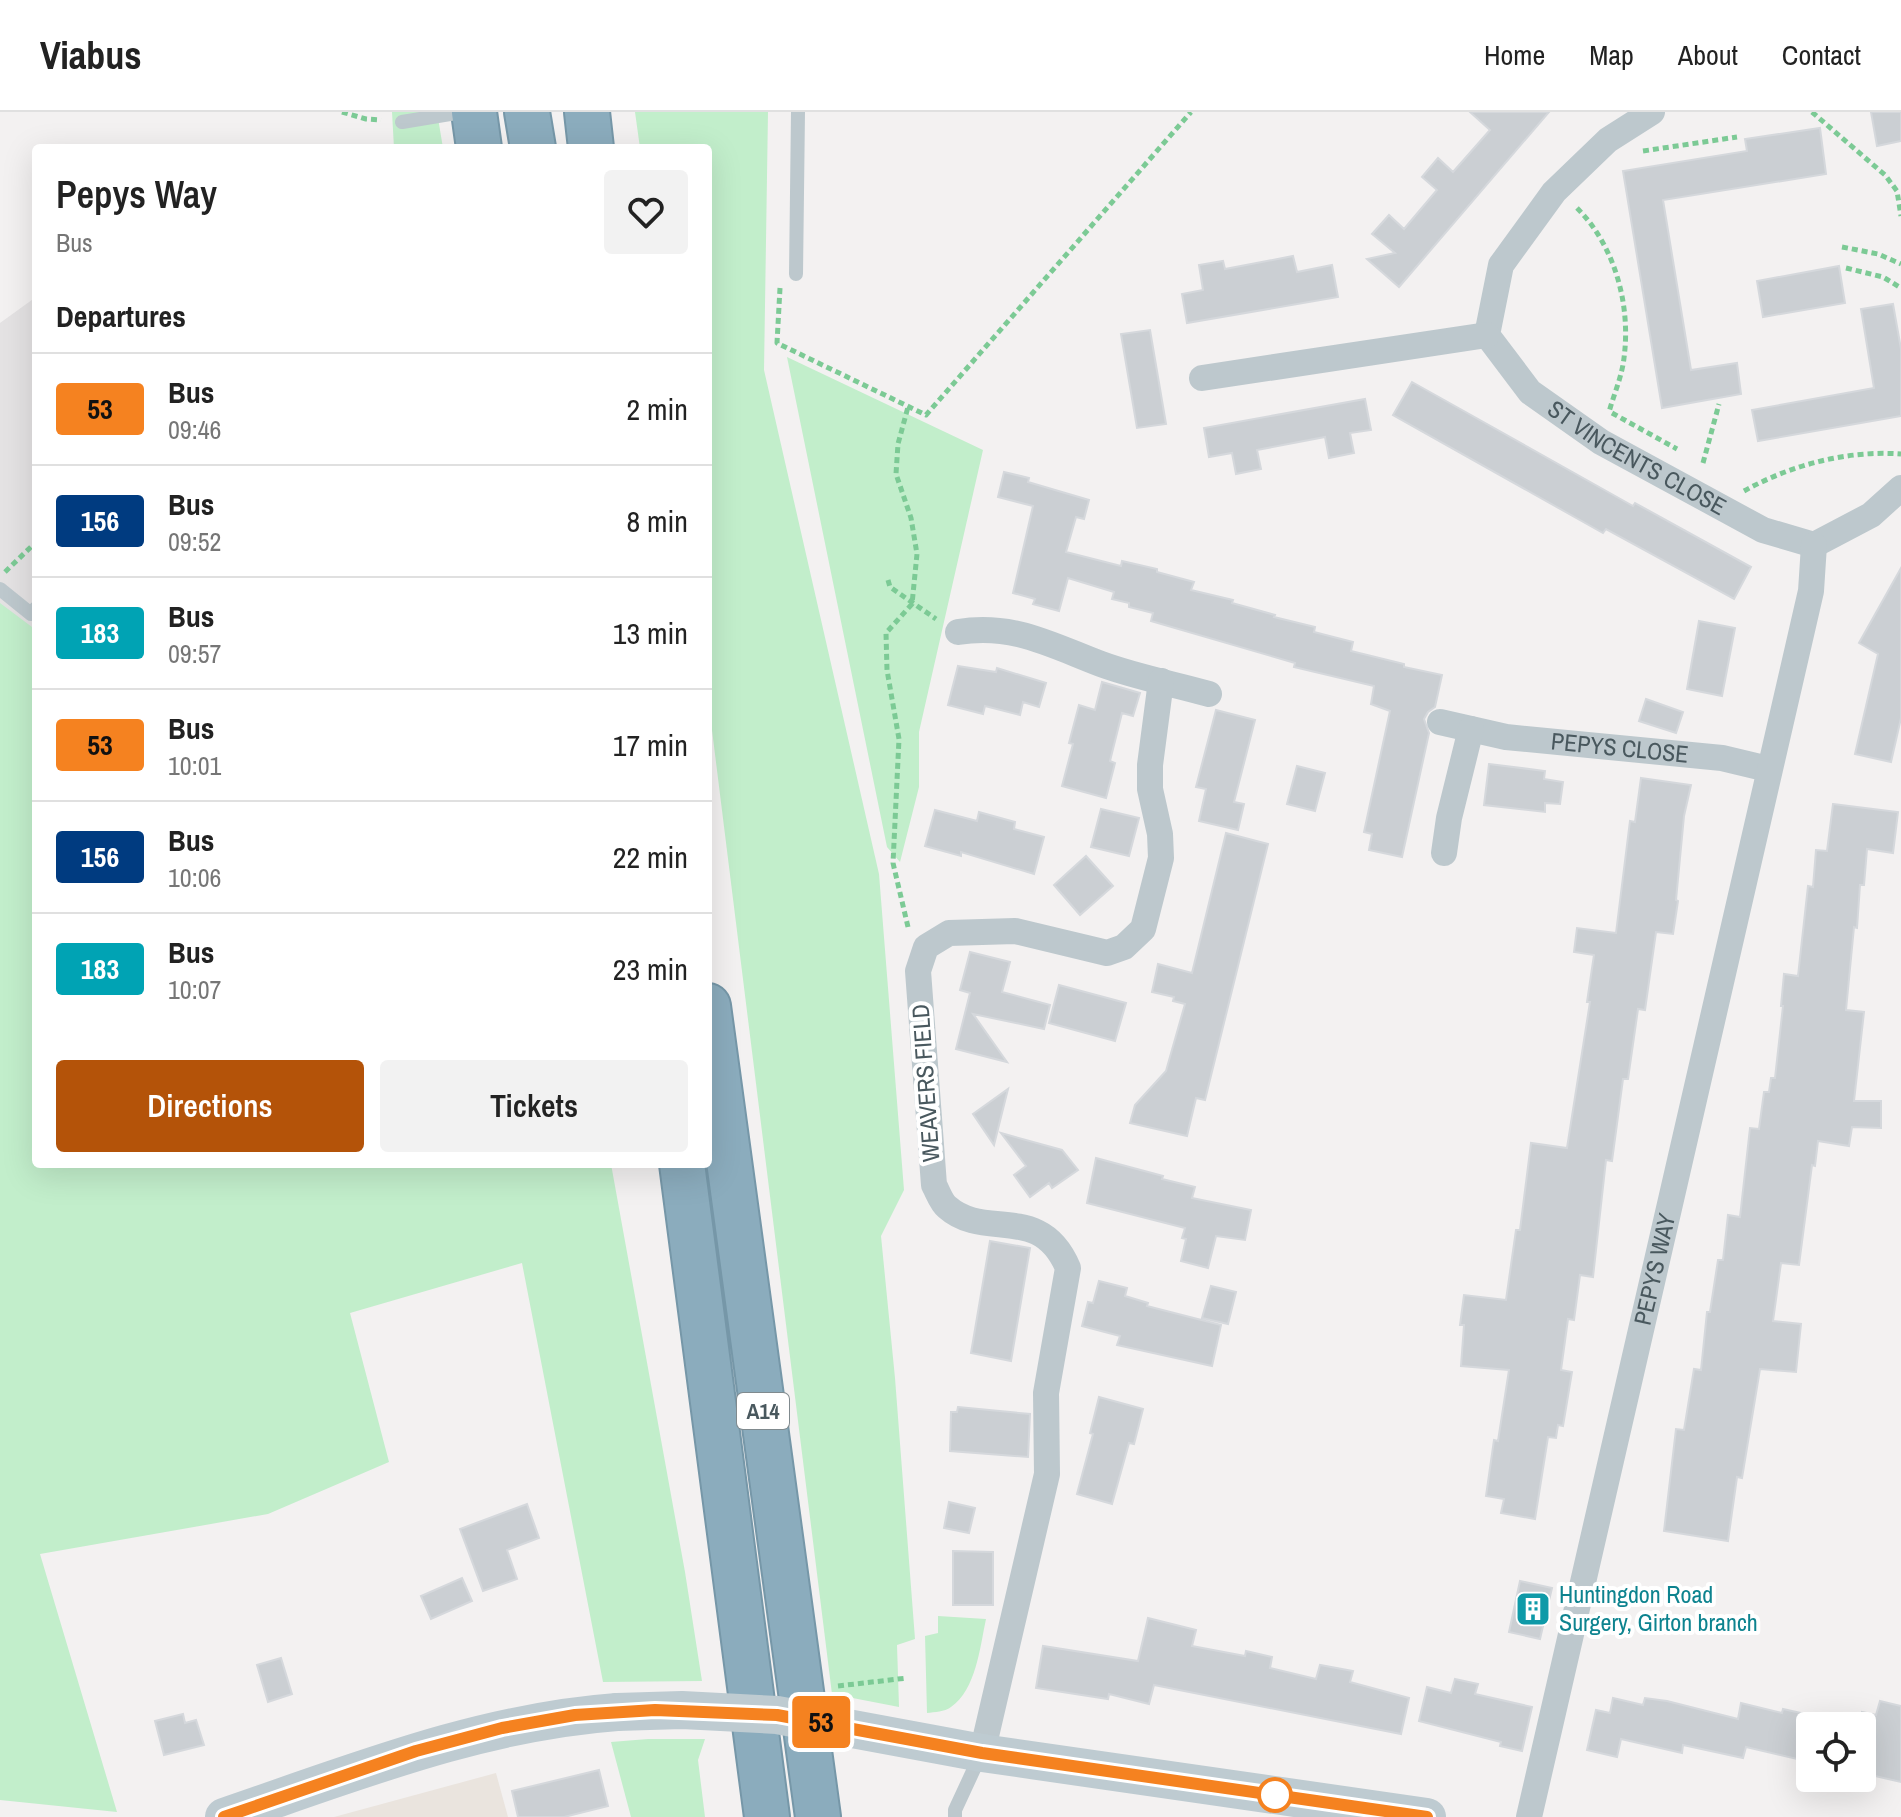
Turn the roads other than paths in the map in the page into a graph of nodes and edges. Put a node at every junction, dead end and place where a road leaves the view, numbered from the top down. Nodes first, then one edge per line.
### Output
1 (462, 112) edge
2 (474, 112) edge
3 (527, 112) edge
4 (587, 112) edge
5 (798, 112) edge
6 (1652, 112) edge
7 (402, 122) road end
8 (478, 144) edge
9 (532, 144) edge
10 (591, 144) edge
11 (796, 274) dead end
12 (1487, 335) junction
13 (1202, 378) dead end
14 (1901, 488) edge
15 (1814, 545) junction
16 (0, 589) edge
17 (32, 613) edge
18 (958, 632) dead end
19 (1161, 681) junction
20 (1209, 694) dead end
21 (1440, 722) dead end
22 (1471, 729) junction
23 (1768, 769) junction
24 (1444, 853) dead end
25 (712, 1035) edge
26 (683, 1168) edge
27 (982, 1753) junction
28 (224, 1817) edge
29 (767, 1817) edge
30 (818, 1817) edge
31 (955, 1817) edge
32 (1427, 1817) edge
33 (1529, 1817) edge

1 - 7 lane
2 - 8 highway
3 - 9 highway
4 - 10 highway
5 - 11 lane
6 - 12 street
12 - 13 street
12 - 15 street, ST VINCENTS CLOSE
14 - 15 street
15 - 23 street
16 - 17 lane
18 - 19 street
19 - 20 street
19 - 27 street, WEAVERS FIELD
21 - 22 street, PEPYS CLOSE
22 - 23 street, PEPYS CLOSE
22 - 24 street
23 - 33 street, PEPYS WAY
25 - 30 highway, A14
26 - 29 highway, A14
27 - 28 street, bridge
27 - 31 lane
27 - 32 street

